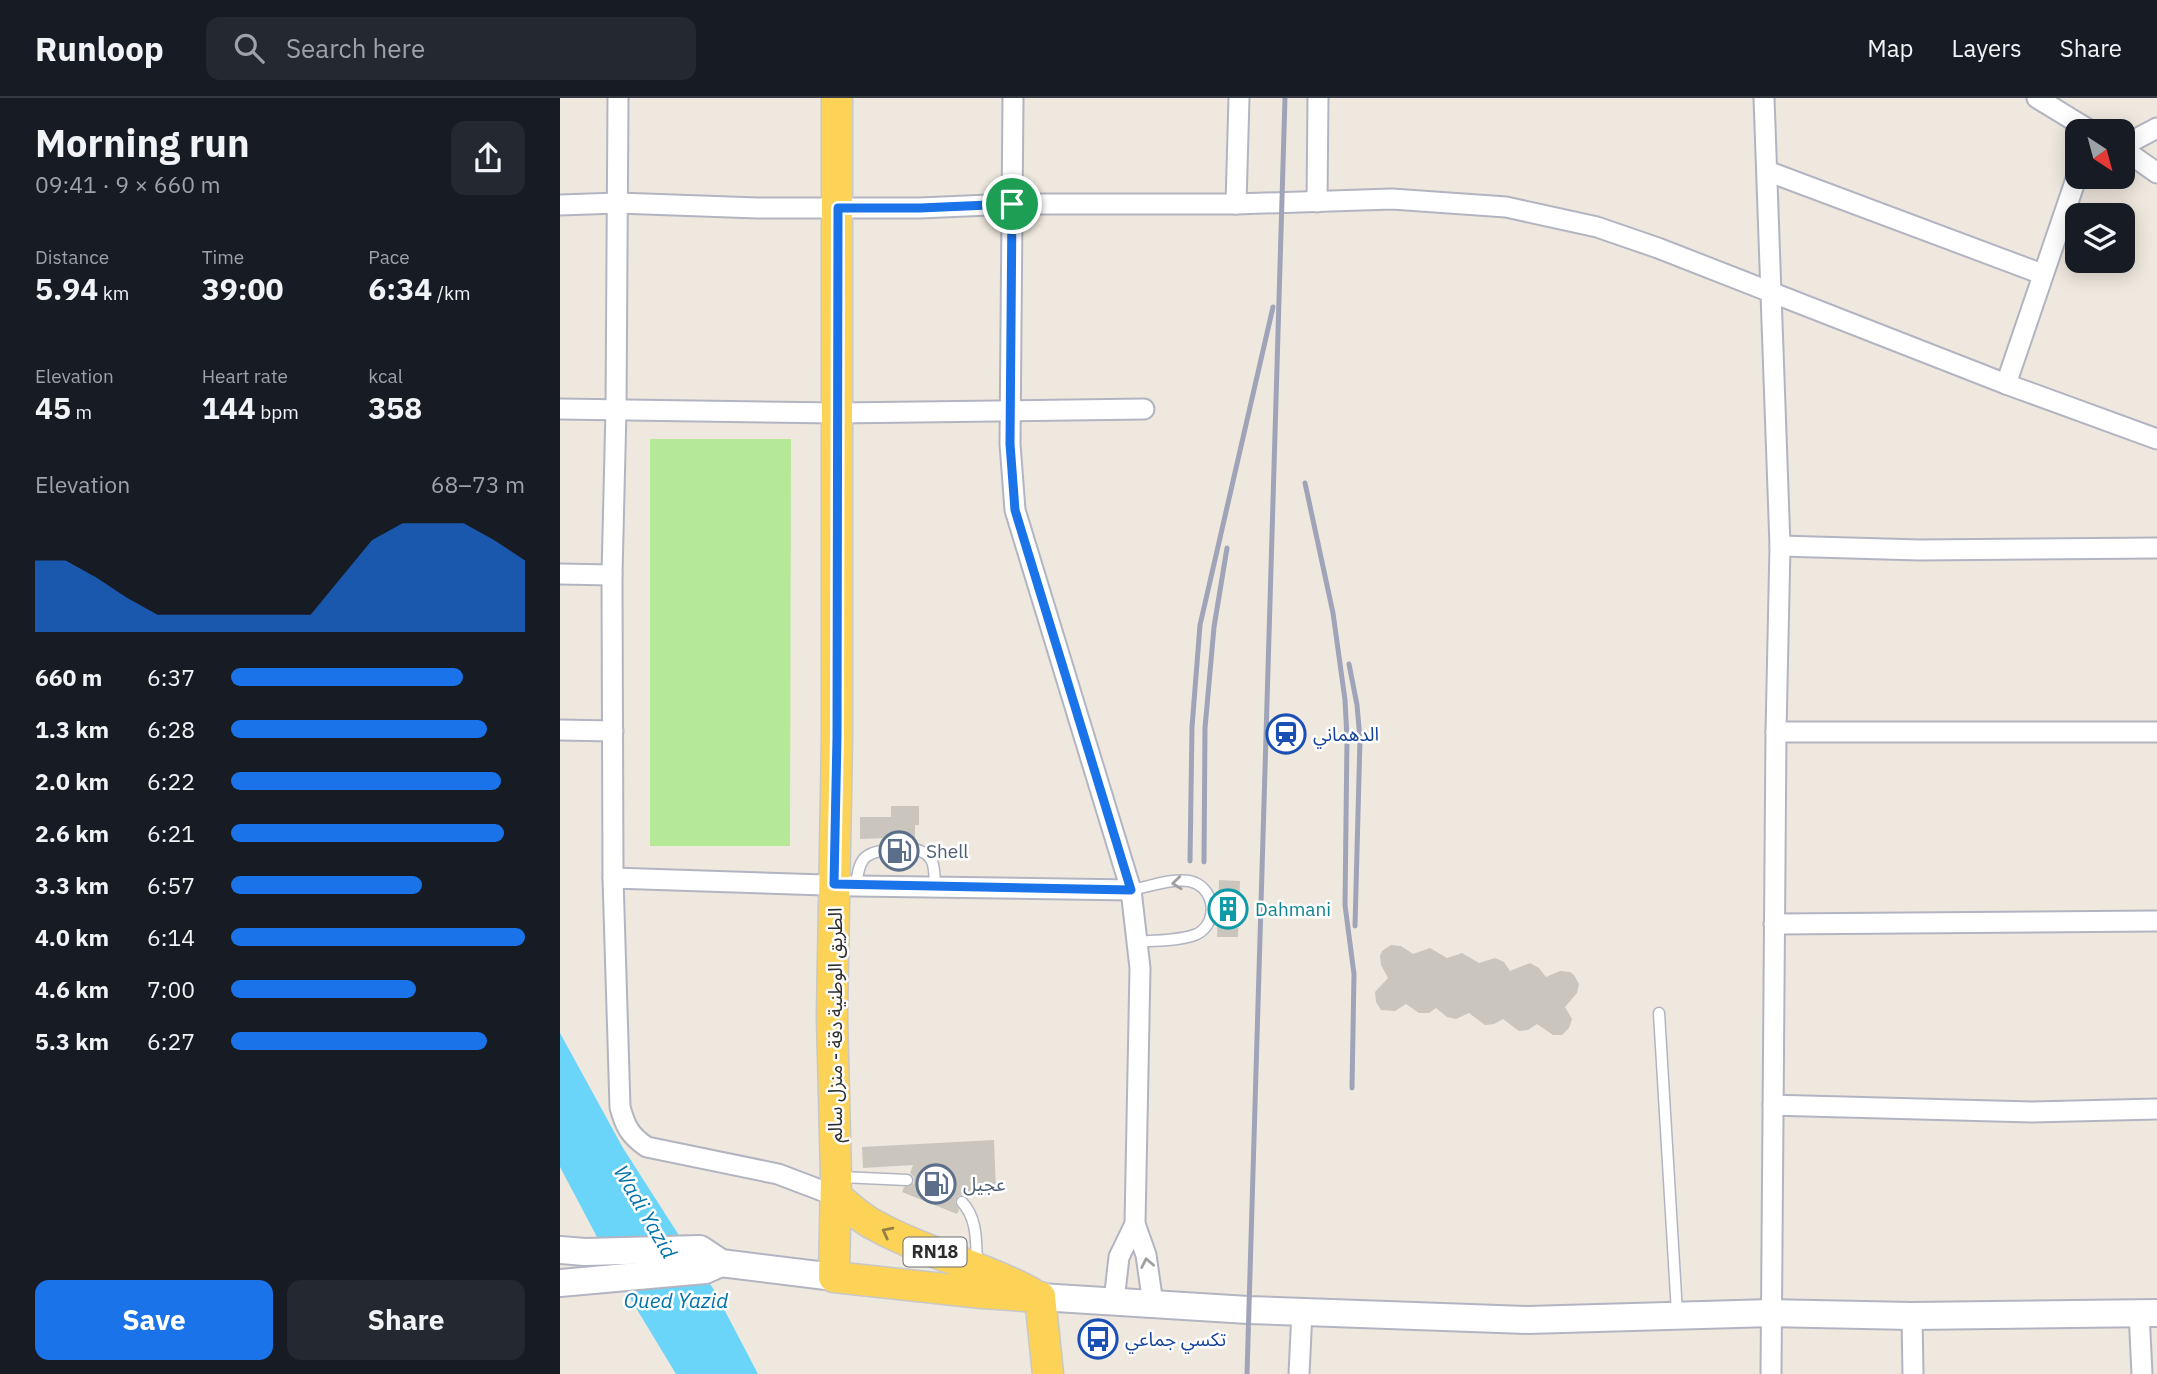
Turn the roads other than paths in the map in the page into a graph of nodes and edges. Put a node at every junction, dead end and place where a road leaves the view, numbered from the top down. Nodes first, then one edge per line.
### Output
1 (618, 98) edge
2 (837, 98) edge
3 (1013, 98) edge
4 (1239, 98) edge
5 (1318, 98) edge
6 (1764, 98) edge
7 (2038, 98) edge
8 (2072, 119) edge
9 (2157, 128) edge
10 (2135, 141) edge
11 (2135, 157) edge
12 (1767, 171) junction
13 (2157, 173) edge
14 (2072, 189) edge
15 (1317, 202) junction
16 (618, 203) junction
17 (1012, 204) junction
18 (1236, 204) junction
19 (560, 205) edge
20 (838, 208) junction
21 (2042, 274) junction
22 (1772, 293) junction
23 (2006, 384) junction
24 (560, 409) edge
25 (1144, 409) dead end
26 (616, 410) junction
27 (1011, 410) junction
28 (837, 413) junction
29 (2157, 439) edge
30 (1780, 546) junction
31 (2157, 548) edge
32 (560, 573) edge
33 (612, 575) junction
34 (560, 730) edge
35 (613, 731) junction
36 (1776, 732) junction
37 (2157, 732) edge
38 (915, 849) dead end
39 (888, 850) dead end
40 (613, 878) junction
41 (845, 885) junction
42 (935, 886) junction
43 (1131, 890) junction
44 (2157, 921) edge
45 (1774, 925) junction
46 (1138, 942) junction
47 (1659, 1013) dead end
48 (1773, 1105) junction
49 (2157, 1109) edge
50 (907, 1180) dead end
51 (836, 1187) junction
52 (962, 1202) dead end
53 (1135, 1224) junction
54 (560, 1250) edge
55 (708, 1261) junction
56 (834, 1277) junction
57 (980, 1280) junction
58 (560, 1283) edge
59 (1040, 1297) junction
60 (1114, 1301) junction
61 (1153, 1304) junction
62 (1302, 1311) junction
63 (2148, 1312) edge
64 (1772, 1313) junction
65 (1912, 1316) junction
66 (1677, 1317) junction
67 (1048, 1374) edge
68 (1300, 1374) edge
69 (1771, 1374) edge
70 (1913, 1374) edge
71 (2142, 1374) edge

1 - 16 street
2 - 20 main road, الطريق الوطنية دقة - منزل سالم
3 - 17 street
4 - 18 street
5 - 15 street
6 - 12 street
7 - 8 street
9 - 10 street
11 - 13 street
12 - 21 street
12 - 22 street
14 - 21 street
15 - 18 street
15 - 22 street
16 - 19 street
16 - 20 street
16 - 26 street
17 - 18 street
17 - 20 street
17 - 27 street
20 - 28 main road, الطريق الوطنية دقة - منزل سالم
21 - 23 street
22 - 23 street
22 - 30 street
23 - 29 street
24 - 26 street
25 - 27 street
26 - 28 street
26 - 33 street
27 - 28 street
27 - 43 street
28 - 41 main road, الطريق الوطنية دقة - منزل سالم
30 - 31 street
30 - 36 street
32 - 33 street
33 - 35 street
34 - 35 street
35 - 40 street
36 - 37 street
36 - 45 street
38 - 42 lane
39 - 41 lane
40 - 41 street
40 - 51 street
41 - 42 street
41 - 51 main road, الطريق الوطنية دقة - منزل سالم
42 - 43 street
43 - 46 street
46 -> 43 lane
44 - 45 street
45 - 48 street
46 - 53 street
47 - 66 lane
48 - 49 street
48 - 64 street
50 - 51 lane
51 - 56 main road, الطريق الوطنية دقة - منزل سالم
57 -> 51 main road, RN18
52 - 57 lane
53 - 60 street
61 -> 53 street
54 - 55 main road
55 - 56 main road
55 - 58 main road
56 - 57 main road, RN18
57 - 59 main road, RN18
59 - 60 main road
59 - 67 main road
60 - 61 main road
61 - 62 main road
62 - 66 main road
62 - 68 street
63 - 65 main road
63 - 71 street
64 - 65 main road
64 - 66 main road
64 - 69 street
65 - 70 street

